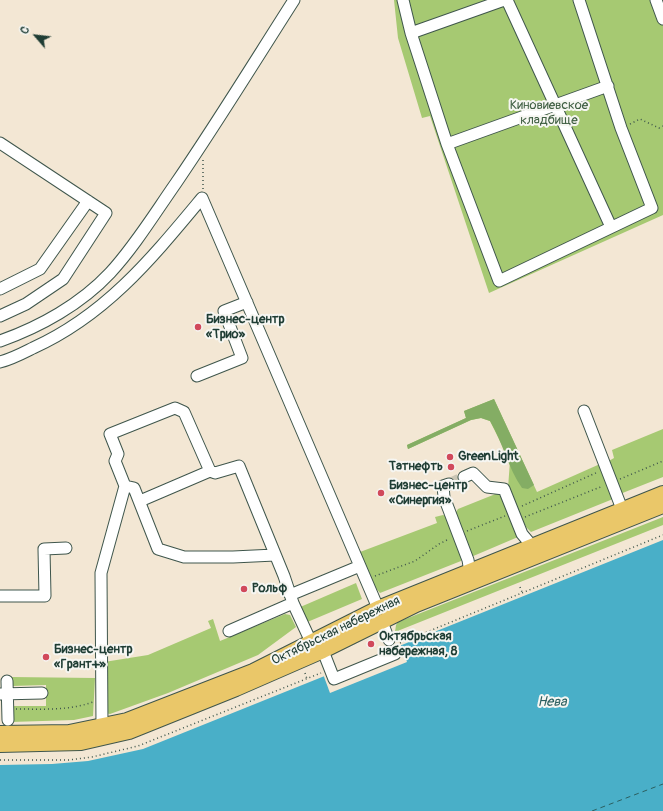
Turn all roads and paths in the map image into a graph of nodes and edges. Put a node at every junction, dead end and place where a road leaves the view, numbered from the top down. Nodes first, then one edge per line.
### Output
1 (294, 0) edge
2 (403, 0) edge
3 (504, 0) edge
4 (507, 0) edge
5 (579, 0) edge
6 (656, 0) edge
7 (663, 19) edge
8 (411, 33) junction
9 (608, 86) junction
10 (555, 104) junction
11 (663, 126) edge
12 (621, 128) junction
13 (0, 143) edge
14 (447, 144) junction
15 (199, 149) junction
16 (202, 198) junction
17 (88, 201) junction
18 (611, 228) junction
19 (0, 289) edge
20 (247, 302) junction
21 (0, 316) edge
22 (0, 341) edge
23 (0, 362) edge
24 (197, 376) dead end
25 (584, 411) dead end
26 (663, 461) edge
27 (607, 469) junction
28 (210, 471) junction
29 (464, 477) tunnel mouth
30 (612, 482) junction
31 (449, 484) dead end
32 (125, 486) junction
33 (663, 493) edge
34 (140, 501) junction
35 (663, 506) edge
36 (622, 509) junction
37 (515, 518) junction
38 (459, 535) junction
39 (663, 535) edge
40 (533, 547) junction
41 (66, 548) dead end
42 (275, 555) junction
43 (360, 566) junction
44 (470, 572) junction
45 (365, 579) junction
46 (520, 587) dead end
47 (522, 593) junction
48 (0, 596) edge
49 (291, 599) junction
50 (378, 608) junction
51 (382, 622) junction
52 (229, 630) dead end
53 (394, 641) joint
54 (311, 642) junction
55 (323, 651) junction
56 (395, 654) dead end
57 (304, 673) dead end
58 (308, 679) dead end
59 (7, 681) dead end
60 (42, 693) dead end
61 (4, 694) edge
62 (102, 699) junction
63 (7, 715) joint
64 (102, 726) junction
65 (0, 733) edge
66 (0, 745) edge
67 (103, 749) dead end
68 (104, 754) dead end

1 - 15 street
2 - 8 street
3 - 8 street
4 - 10 street
5 - 9 street
6 - 7 street
8 - 14 street
9 - 10 street
9 - 12 street
10 - 14 street
10 - 18 street
11 - 12 path
12 - 18 street
13 - 17 street
14 - 18 street
15 - 16 path
15 - 22 street
16 - 20 street
16 - 23 street
17 - 19 street
17 - 21 street
20 - 24 street
20 - 43 street
25 - 27 street
26 - 30 path
27 - 30 street
27 - 37 path
28 - 32 street
28 - 34 street
28 - 42 street
29 - 37 street
30 - 36 street
30 - 37 path
31 - 38 street
32 - 34 street
32 - 62 street
33 - 36 main road, Октябрьская набережная
34 - 42 street
35 - 51 main road, Октябрьская набережная
36 - 40 main road, Октябрьская набережная
37 - 38 path
37 - 40 street
38 - 44 street
38 - 45 path
39 - 47 path
40 - 44 main road, Октябрьская набережная
41 - 48 street
42 - 49 street
43 - 45 street
43 - 49 street
44 - 50 main road, Октябрьская набережная
45 - 50 street
46 - 47 path
47 - 53 path
49 - 52 street
49 - 54 street
50 - 54 main road, Октябрьская набережная
51 - 53 street
51 - 55 main road, Октябрьская набережная
54 - 64 main road, Октябрьская набережная
55 - 56 street
55 - 66 main road, Октябрьская набережная
57 - 58 path
59 - 61 street
60 - 61 street
61 - 63 street
62 - 63 path
62 - 64 street
64 - 65 main road, Октябрьская набережная
67 - 68 path

